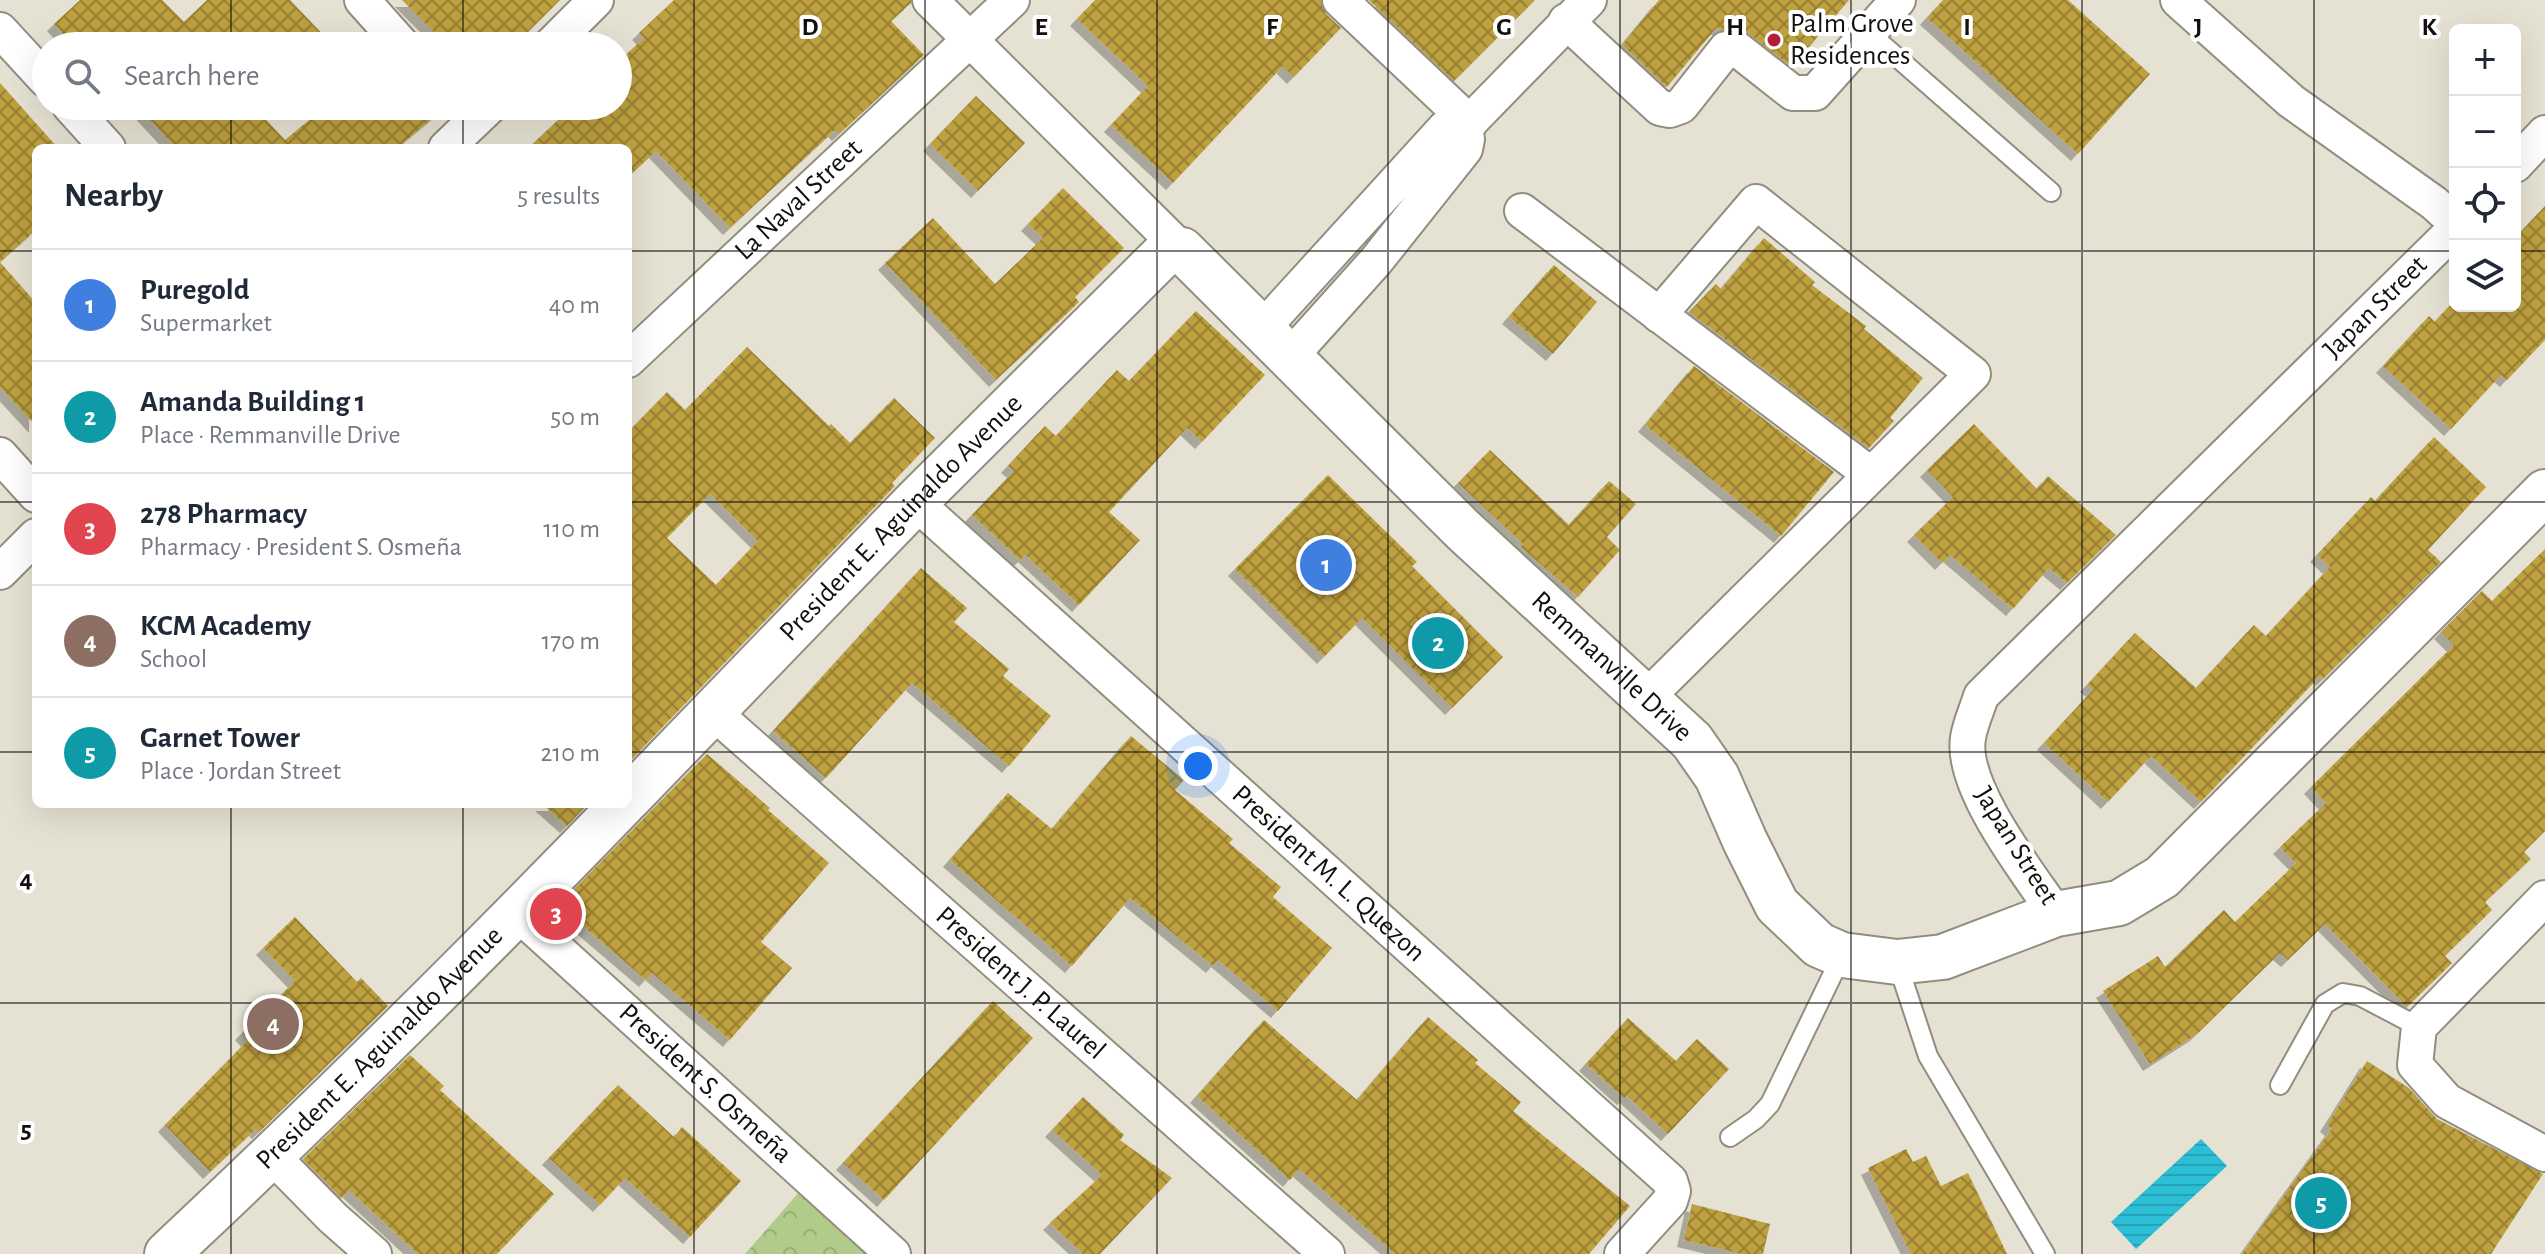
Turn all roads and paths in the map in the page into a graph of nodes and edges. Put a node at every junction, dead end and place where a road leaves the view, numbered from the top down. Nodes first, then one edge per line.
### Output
1 (362, 0) edge
2 (596, 0) edge
3 (930, 0) edge
4 (1340, 0) edge
5 (1898, 0) edge
6 (2178, 0) edge
7 (997, 5) edge
8 (1578, 11) edge
9 (0, 30) edge
10 (391, 32) edge
11 (564, 32) edge
12 (1868, 32) junction
13 (969, 40) junction
14 (32, 65) edge
15 (83, 120) edge
16 (467, 120) edge
17 (1466, 126) junction
18 (2545, 133) edge
19 (104, 144) edge
20 (449, 144) edge
21 (2521, 159) edge
22 (2051, 192) dead end
23 (1372, 209) junction
24 (1522, 211) dead end
25 (2449, 217) edge
26 (1400, 231) junction
27 (2449, 235) edge
28 (1182, 250) junction
29 (1318, 271) junction
30 (1346, 295) junction
31 (1659, 315) junction
32 (1275, 344) junction
33 (632, 356) edge
34 (0, 455) edge
35 (1870, 474) junction
36 (32, 491) edge
37 (2545, 492) edge
38 (915, 502) junction
39 (32, 540) edge
40 (0, 572) edge
41 (1646, 698) junction
42 (713, 712) junction
43 (632, 795) edge
44 (619, 808) edge
45 (2545, 898) edge
46 (517, 913) junction
47 (2056, 914) junction
48 (1842, 955) junction
49 (1897, 962) junction
50 (2419, 1027) junction
51 (2280, 1085) dead end
52 (1730, 1137) dead end
53 (2545, 1154) edge
54 (272, 1156) junction
55 (167, 1254) edge
56 (374, 1254) edge
57 (893, 1254) edge
58 (1327, 1254) edge
59 (1622, 1254) edge
60 (2045, 1254) edge

1 - 10 street
2 - 11 street
3 - 13 street
4 - 17 street
5 - 12 street
6 - 25 street
7 - 13 street, La Naval Street
8 - 12 street
8 - 17 street
9 - 14 street
12 - 22 lane
13 - 28 street
13 - 33 street, La Naval Street
15 - 19 street
16 - 20 street
17 - 23 street
17 - 26 street
18 - 21 street
23 - 26 street
23 - 29 street
24 - 31 street
26 - 30 street
27 - 47 street, Japan Street
28 - 32 main road, Remmanville Drive
28 - 38 main road, President E. Aguinaldo Avenue
29 - 30 street
29 - 32 street
30 - 32 street
31 - 35 street
31 - 35 street
32 - 41 main road, Remmanville Drive
34 - 36 street
35 - 41 street
37 - 47 main road, Japan Street
38 - 42 main road, President E. Aguinaldo Avenue
38 - 59 street, President M. L. Quezon
39 - 40 street
41 - 48 main road, Remmanville Drive
42 - 43 main road, President E. Aguinaldo Avenue
42 - 58 street, President J. P. Laurel
44 - 46 main road, President E. Aguinaldo Avenue
45 - 50 street
46 - 54 main road, President E. Aguinaldo Avenue
46 - 57 street, President S. Osmeña
47 - 49 main road, Remmanville Drive
48 - 49 main road, Remmanville Drive
48 - 52 lane
49 - 60 lane
50 - 51 lane
50 - 53 street
54 - 55 main road, President E. Aguinaldo Avenue
54 - 56 street

